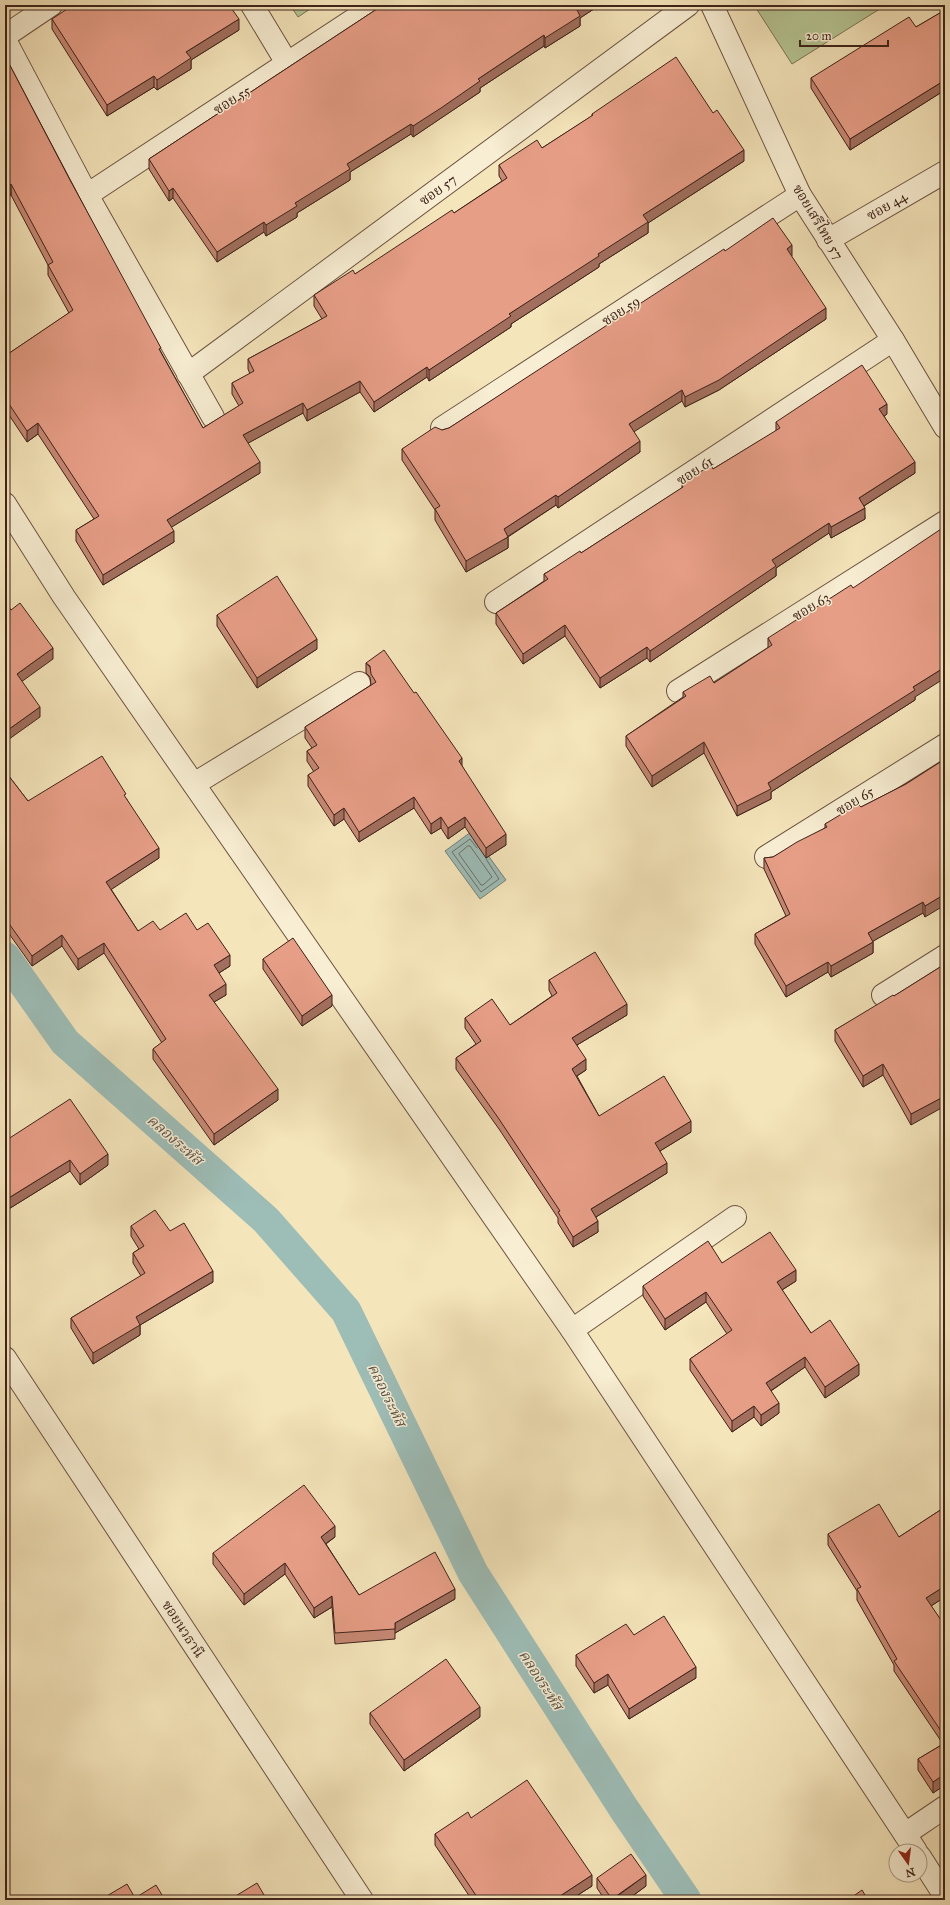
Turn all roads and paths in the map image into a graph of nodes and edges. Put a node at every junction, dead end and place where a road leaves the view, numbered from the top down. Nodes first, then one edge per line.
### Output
1 (51, 5) edge
2 (252, 5) edge
3 (376, 5) edge
4 (688, 5) edge
5 (712, 5) edge
6 (5, 36) edge
7 (5, 40) edge
8 (287, 64) junction
9 (945, 172) edge
10 (87, 195) junction
11 (800, 195) junction
12 (828, 240) junction
13 (893, 340) junction
14 (188, 374) junction
15 (213, 417) dead end
16 (945, 427) edge
17 (442, 428) edge
18 (5, 504) edge
19 (945, 522) edge
20 (496, 602) dead end
21 (359, 683) dead end
22 (678, 691) dead end
23 (945, 745) edge
24 (194, 784) junction
25 (766, 856) edge
26 (945, 956) edge
27 (883, 995) dead end
28 (735, 1217) dead end
29 (572, 1330) junction
30 (5, 1358) edge
31 (945, 1807) edge
32 (910, 1842) edge
33 (928, 1869) edge
34 (945, 1896) edge
35 (362, 1900) edge

1 - 6 street
2 - 8 street
3 - 8 street, ซอย 55
4 - 14 street, ซอย 57
5 - 11 street, ซอยเสรีไทย 57
7 - 10 street
8 - 10 street, ซอย 55
9 - 12 street, ซอย 44
10 - 14 street
11 - 12 street, ซอยเสรีไทย 57
11 - 17 street, ซอย 59
12 - 13 street, ซอยเสรีไทย 57
13 - 16 street, ซอยเสรีไทย 57
13 - 20 street, ซอย 61
14 - 15 street
18 - 24 street
19 - 22 street, ซอย 63
21 - 24 street
23 - 25 street, ซอย 65
24 - 29 street
26 - 27 street
28 - 29 street
29 - 32 street
30 - 35 street, ซอยนวธานี
31 - 32 street
33 - 34 street

